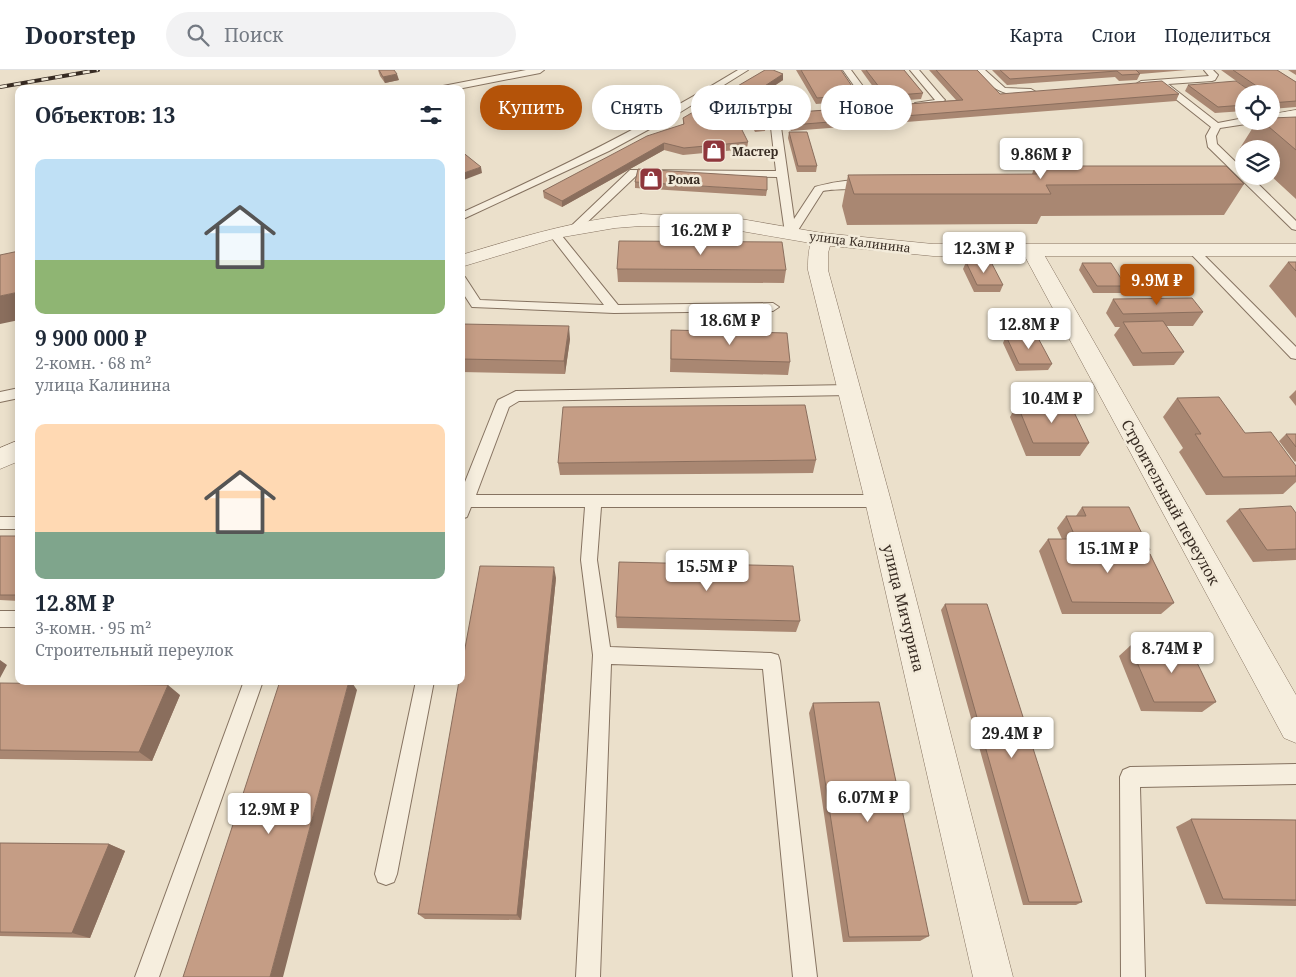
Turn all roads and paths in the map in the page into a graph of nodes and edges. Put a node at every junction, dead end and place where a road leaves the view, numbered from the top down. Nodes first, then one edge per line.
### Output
1 (540, 70) edge
2 (744, 70) edge
3 (847, 70) edge
4 (914, 70) edge
5 (980, 70) edge
6 (1208, 70) edge
7 (1161, 82) junction
8 (1131, 84) edge
9 (463, 85) edge
10 (858, 85) edge
11 (1041, 91) edge
12 (912, 106) edge
13 (820, 112) edge
14 (1296, 115) edge
15 (1280, 117) edge
16 (1280, 120) edge
17 (1235, 123) edge
18 (1216, 126) junction
19 (1296, 128) edge
20 (782, 174) junction
21 (874, 183) edge
22 (465, 216) edge
23 (1296, 227) edge
24 (574, 229) junction
25 (554, 233) junction
26 (791, 233) junction
27 (822, 239) junction
28 (1192, 250) junction
29 (1296, 250) edge
30 (1032, 251) junction
31 (465, 260) edge
32 (465, 286) edge
33 (773, 307) dead end
34 (614, 309) junction
35 (1294, 350) edge
36 (850, 390) junction
37 (15, 394) edge
38 (0, 397) edge
39 (15, 451) edge
40 (0, 459) edge
41 (594, 501) junction
42 (878, 501) junction
43 (465, 502) edge
44 (465, 507) edge
45 (0, 523) edge
46 (15, 523) edge
47 (0, 619) edge
48 (15, 619) edge
49 (602, 655) junction
50 (253, 685) edge
51 (424, 685) edge
52 (1296, 727) edge
53 (1296, 774) edge
54 (386, 874) dead end
55 (147, 977) edge
56 (588, 977) edge
57 (805, 977) edge
58 (993, 977) edge
59 (1134, 977) edge

1 - 9 lane
2 - 22 lane
3 - 10 lane
4 - 12 lane
5 - 11 lane
6 - 7 lane
7 - 8 lane
7 - 18 lane
13 - 20 lane
14 - 15 street
16 - 19 street
17 - 18 lane
18 - 23 lane
20 - 24 lane
20 - 26 lane
21 - 26 lane
24 - 25 street, улица Калинина
24 - 26 street, улица Калинина
25 - 31 street, улица Калинина
25 - 34 lane
26 - 27 street, улица Калинина
27 - 30 street, улица Калинина
27 - 36 street, улица Мичурина
28 - 29 street, улица Калинина
28 - 30 street, улица Калинина
28 - 35 lane
30 - 52 street, Строительный переулок
32 - 34 lane
33 - 34 lane
36 - 42 street, улица Мичурина
36 - 43 lane
37 - 38 lane
39 - 40 street
41 - 42 lane
41 - 44 lane
41 - 49 lane
42 - 58 street, улица Мичурина
45 - 46 lane
47 - 48 lane
49 - 56 lane
49 - 57 lane
50 - 55 lane
51 - 54 lane
53 - 59 lane

